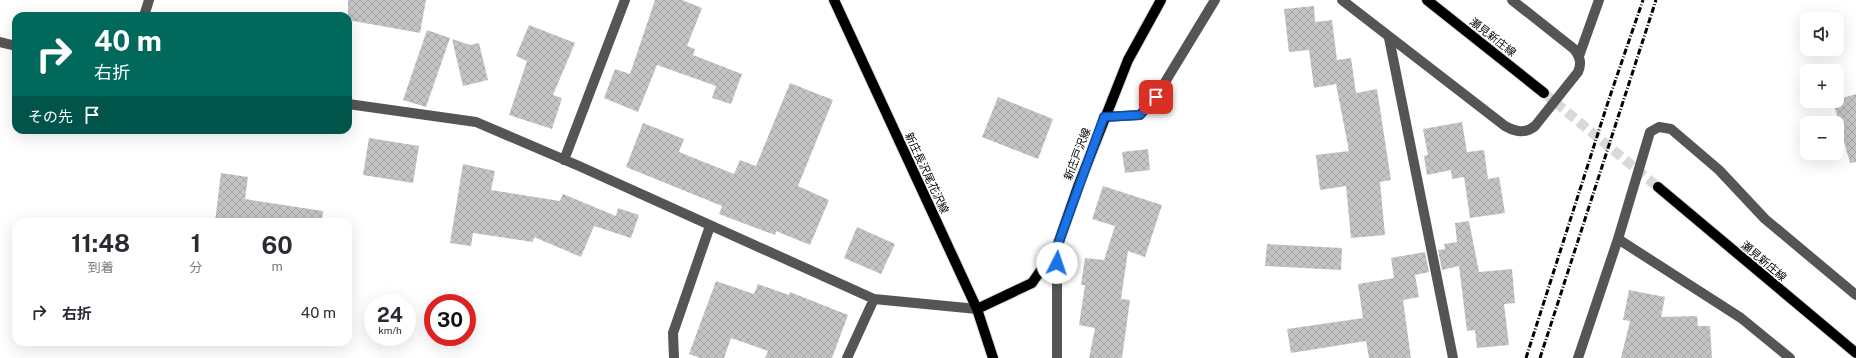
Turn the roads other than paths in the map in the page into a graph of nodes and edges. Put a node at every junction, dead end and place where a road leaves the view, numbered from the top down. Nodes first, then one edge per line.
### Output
1 (149, 0) edge
2 (625, 0) edge
3 (834, 0) edge
4 (1161, 0) edge
5 (1215, 0) edge
6 (1342, 0) edge
7 (1427, 0) edge
8 (1512, 0) edge
9 (1599, 0) edge
10 (145, 12) edge
11 (1389, 38) junction
12 (0, 42) edge
13 (12, 45) edge
14 (1579, 56) junction
15 (1544, 93) tunnel mouth
16 (352, 105) edge
17 (1104, 117) junction
18 (564, 160) junction
19 (1658, 187) tunnel mouth
20 (710, 226) junction
21 (1618, 239) junction
22 (1057, 247) junction
23 (1856, 295) edge
24 (874, 299) junction
25 (977, 309) junction
26 (1856, 353) edge
27 (674, 358) edge
28 (847, 358) edge
29 (993, 358) edge
30 (1057, 358) edge
31 (1453, 358) edge
32 (1578, 358) edge
33 (1790, 358) edge

1 - 10 street
2 - 18 street
3 - 25 main road, 新庄長沢尾花沢線
4 - 17 main road, 新庄戸沢線
5 - 17 street
6 - 11 street
7 - 15 main road, 瀬見新庄線
8 - 14 street
9 - 14 street
11 - 14 street
11 - 31 street
12 - 13 street
16 - 18 street
17 - 22 main road, 新庄戸沢線
18 - 20 street
19 - 26 main road, 瀬見新庄線
20 - 24 street
20 - 27 street
21 - 23 street
21 - 32 street
21 - 33 street
22 - 25 main road, 新庄戸沢線
22 - 30 street
24 - 25 street
24 - 28 street
25 - 29 main road, 新庄長沢尾花沢線

